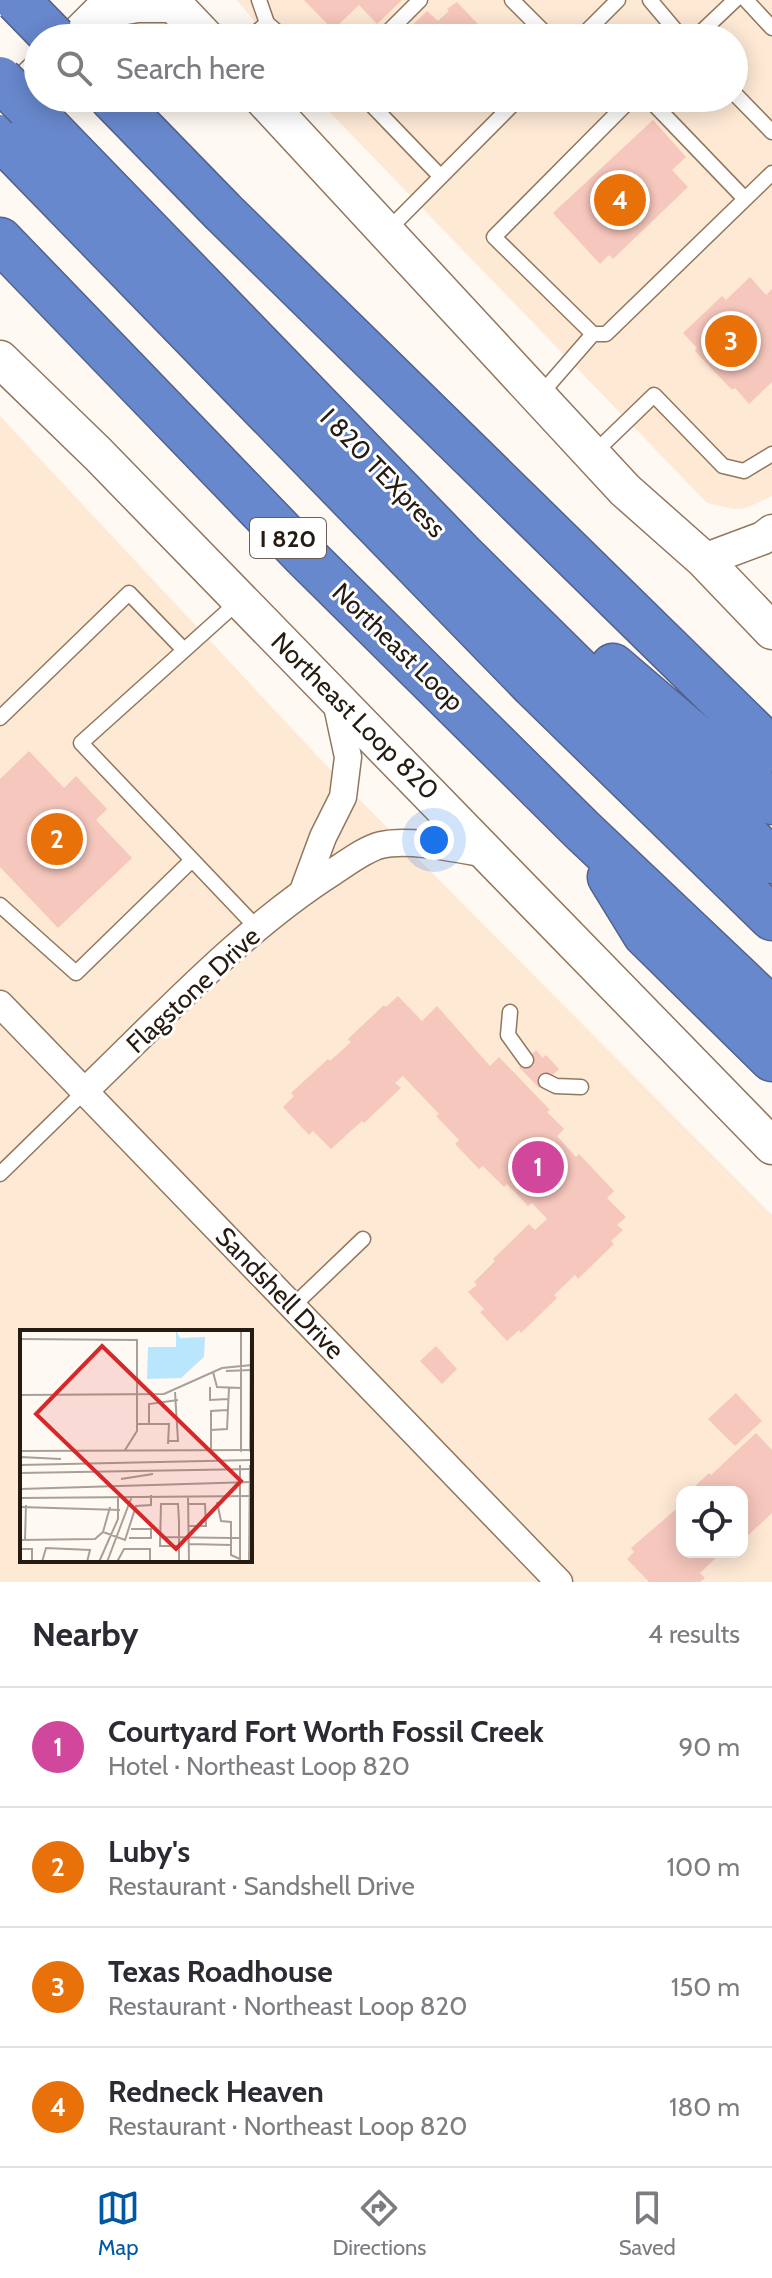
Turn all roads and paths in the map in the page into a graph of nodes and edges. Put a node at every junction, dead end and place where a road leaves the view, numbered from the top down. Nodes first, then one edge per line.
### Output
1 (18, 0) edge
2 (259, 0) edge
3 (420, 0) edge
4 (512, 0) edge
5 (618, 0) edge
6 (650, 0) edge
7 (735, 0) edge
8 (746, 0) edge
9 (172, 2) edge
10 (0, 17) edge
11 (267, 23) edge
12 (41, 24) edge
13 (89, 24) edge
14 (193, 24) edge
15 (396, 24) edge
16 (536, 24) edge
17 (594, 24) edge
18 (670, 24) edge
19 (710, 24) edge
20 (772, 28) edge
21 (13, 101) edge
22 (748, 107) edge
23 (126, 112) edge
24 (275, 112) edge
25 (378, 112) edge
26 (505, 112) edge
27 (618, 112) edge
28 (661, 112) edge
29 (772, 132) edge
30 (772, 173) edge
31 (440, 176) junction
32 (745, 199) junction
33 (385, 233) junction
34 (0, 240) edge
35 (593, 334) junction
36 (0, 359) edge
37 (539, 397) junction
38 (772, 454) edge
39 (592, 455) junction
40 (772, 531) edge
41 (464, 557) junction
42 (704, 560) junction
43 (240, 600) junction
44 (772, 631) edge
45 (184, 650) junction
46 (335, 695) junction
47 (0, 718) edge
48 (772, 750) edge
49 (772, 802) edge
50 (582, 830) junction
51 (491, 855) junction
52 (192, 860) junction
53 (772, 861) edge
54 (303, 891) junction
55 (0, 905) edge
56 (772, 918) edge
57 (258, 929) junction
58 (0, 1004) edge
59 (772, 1010) edge
60 (510, 1012) dead end
61 (772, 1059) edge
62 (526, 1060) dead end
63 (546, 1081) dead end
64 (581, 1087) dead end
65 (85, 1091) junction
66 (772, 1146) edge
67 (0, 1174) edge
68 (363, 1239) dead end
69 (293, 1306) junction
70 (559, 1582) edge

1 - 10 main road
1 - 12 highway, bridge
2 - 11 lane
3 - 15 lane
4 - 16 lane
5 - 17 lane
6 - 18 lane
7 - 19 lane
8 - 20 lane
9 - 13 main road
9 - 14 main road
21 - 41 highway, I 820 TEXpress
21 - 56 highway, I 820 TEXpress
22 - 29 lane
23 - 48 highway
24 - 33 main road
25 - 31 lane
26 - 31 lane
27 - 35 lane
28 - 32 lane
30 - 32 lane
31 - 33 lane
32 - 35 lane
33 - 37 main road
34 - 50 highway, Northeast Loop / I 820
35 - 37 lane
36 - 43 main road, Northeast Loop 820
37 - 39 main road
38 - 39 lane
39 - 42 main road
40 - 42 street
41 - 49 highway
41 - 53 highway, I 820 TEXpress
42 - 44 main road
43 - 45 lane
43 - 46 main road, Northeast Loop 820
45 - 47 lane
45 - 52 lane
46 - 51 main road, Northeast Loop 820
46 - 54 street, Flagstone Drive
50 - 59 highway, Northeast Loop / I 820
50 - 61 highway
51 - 54 street, Flagstone Drive
51 - 66 main road, Northeast Loop 820
52 - 55 lane
52 - 57 lane
54 - 57 street, Flagstone Drive
57 - 65 street, Flagstone Drive
58 - 65 street, Sandshell Drive
60 - 62 lane
63 - 64 lane
65 - 67 lane
65 - 69 street, Sandshell Drive
68 - 69 lane
69 - 70 street, Sandshell Drive

